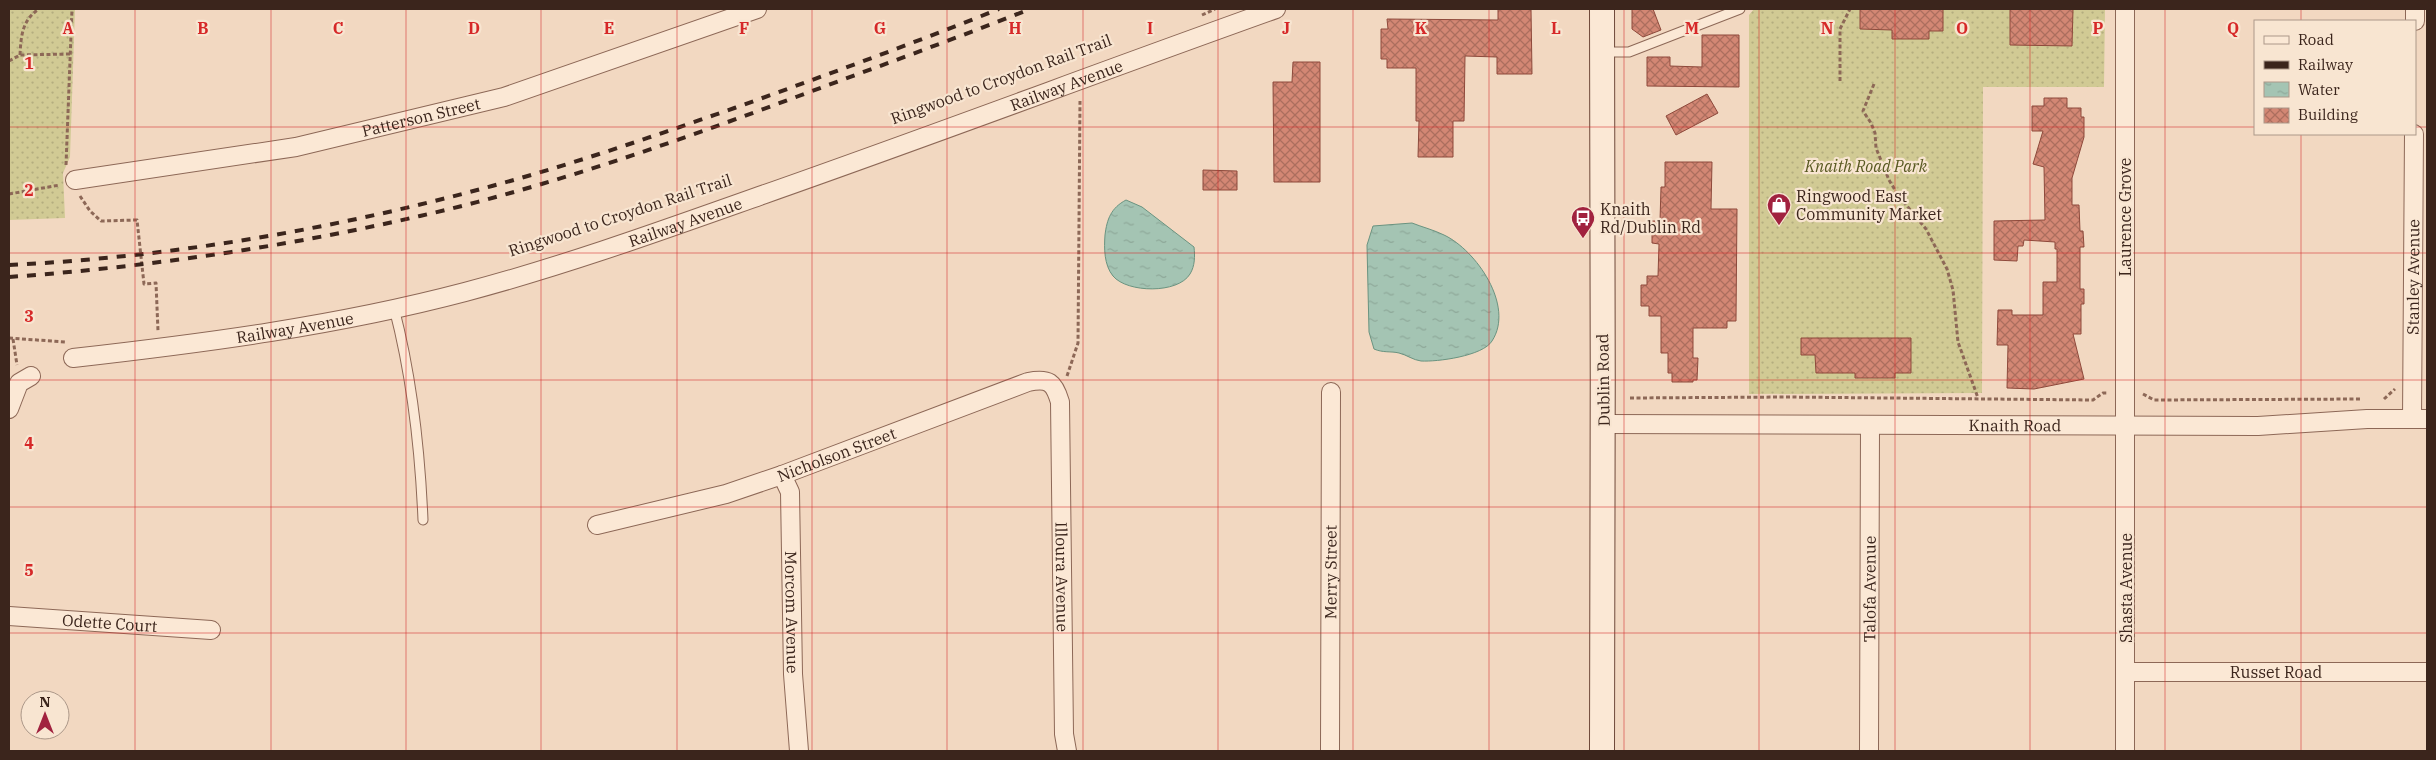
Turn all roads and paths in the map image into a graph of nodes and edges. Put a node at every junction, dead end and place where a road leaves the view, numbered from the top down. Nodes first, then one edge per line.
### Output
1 (39, 9) edge
2 (72, 9) edge
3 (757, 9) edge
4 (1215, 9) edge
5 (1276, 9) edge
6 (1602, 9) edge
7 (1740, 9) edge
8 (1850, 9) edge
9 (2125, 9) edge
10 (1198, 16) dead end
11 (1602, 52) junction
12 (70, 54) junction
13 (20, 55) junction
14 (9, 61) edge
15 (1840, 81) dead end
16 (1874, 84) dead end
17 (1080, 101) dead end
18 (2414, 135) edge
19 (75, 180) junction
20 (9, 194) edge
21 (394, 308) junction
22 (158, 335) dead end
23 (9, 338) edge
24 (14, 339) junction
25 (73, 350) joint
26 (25, 380) joint
27 (2412, 388) junction
28 (1331, 392) dead end
29 (2124, 393) junction
30 (1630, 398) dead end
31 (1978, 398) junction
32 (2383, 399) dead end
33 (2363, 400) dead end
34 (1060, 402) junction
35 (9, 408) edge
36 (2420, 419) edge
37 (1604, 424) junction
38 (1870, 425) junction
39 (2125, 425) junction
40 (782, 475) junction
41 (423, 520) dead end
42 (597, 525) dead end
43 (9, 616) edge
44 (211, 630) dead end
45 (2126, 672) junction
46 (2427, 672) edge
47 (799, 751) edge
48 (1067, 751) edge
49 (1330, 751) edge
50 (1602, 751) edge
51 (1869, 751) edge
52 (2126, 751) edge

1 - 13 path
2 - 12 path
3 - 19 street, Patterson Street
4 - 10 path
5 - 21 street, Railway Avenue
6 - 11 main road, Dublin Road
7 - 11 lane
8 - 15 path
9 - 29 street, Laurence Grove
11 - 37 main road, Dublin Road
12 - 13 path
12 - 19 path
13 - 14 path
16 - 31 path
17 - 34 path
18 - 27 street, Stanley Avenue
19 - 20 path
19 - 22 path
21 - 25 street, Railway Avenue
21 - 41 lane
23 - 24 path
24 - 25 path
24 - 26 path
26 - 35 street
27 - 32 path
27 - 36 street, Stanley Avenue
28 - 49 street, Merry Street
29 - 31 path
29 - 33 path
29 - 39 street, Laurence Grove
30 - 31 path
34 - 40 street, Nicholson Street
34 - 48 street, Illoura Avenue
36 - 39 street, Knaith Road
37 - 38 street, Knaith Road
37 - 50 main road, Dublin Road
38 - 39 street, Knaith Road
38 - 51 street, Talofa Avenue
39 - 45 street, Shasta Avenue
40 - 42 street, Nicholson Street
40 - 47 street, Morcom Avenue
43 - 44 street, Odette Court
45 - 46 street, Russet Road
45 - 52 street, Shasta Avenue

